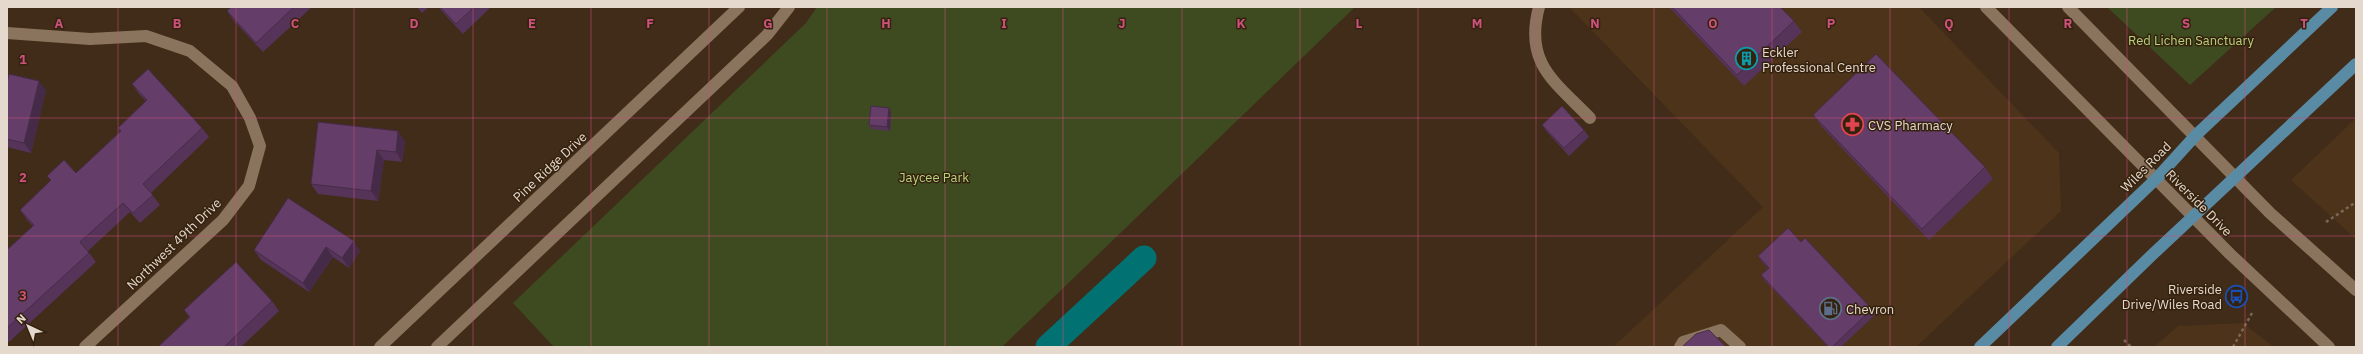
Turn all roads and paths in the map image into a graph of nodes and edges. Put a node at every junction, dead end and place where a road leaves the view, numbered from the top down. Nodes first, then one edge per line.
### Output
1 (739, 7) edge
2 (789, 7) edge
3 (1539, 7) edge
4 (1986, 7) edge
5 (2068, 7) edge
6 (2332, 7) edge
7 (7, 33) edge
8 (2356, 64) edge
9 (1590, 118) dead end
10 (2196, 135) junction
11 (2236, 177) junction
12 (2156, 179) junction
13 (2356, 202) edge
14 (2194, 216) junction
15 (2326, 222) dead end
16 (2356, 290) edge
17 (2252, 313) dead end
18 (2124, 340) dead end
19 (85, 347) edge
20 (380, 347) edge
21 (437, 347) edge
22 (1680, 347) edge
23 (1740, 347) edge
24 (1980, 347) edge
25 (2058, 347) edge
26 (2131, 347) edge
27 (2233, 347) edge
28 (2329, 347) edge

1 - 20 street, Pine Ridge Drive
2 - 21 street
3 - 9 street
4 - 12 street, Riverside Drive
5 - 10 street
6 - 10 main road, Wiles Road
7 - 19 street, Northwest 49th Drive
8 - 11 main road
10 - 11 street
10 - 12 main road, Wiles Road
11 - 14 main road
11 - 16 street
12 - 14 street, Riverside Drive
12 - 24 main road, Wiles Road
13 - 15 path
14 - 25 main road
14 - 28 street, Riverside Drive
17 - 27 path
18 - 26 path
22 - 23 street

